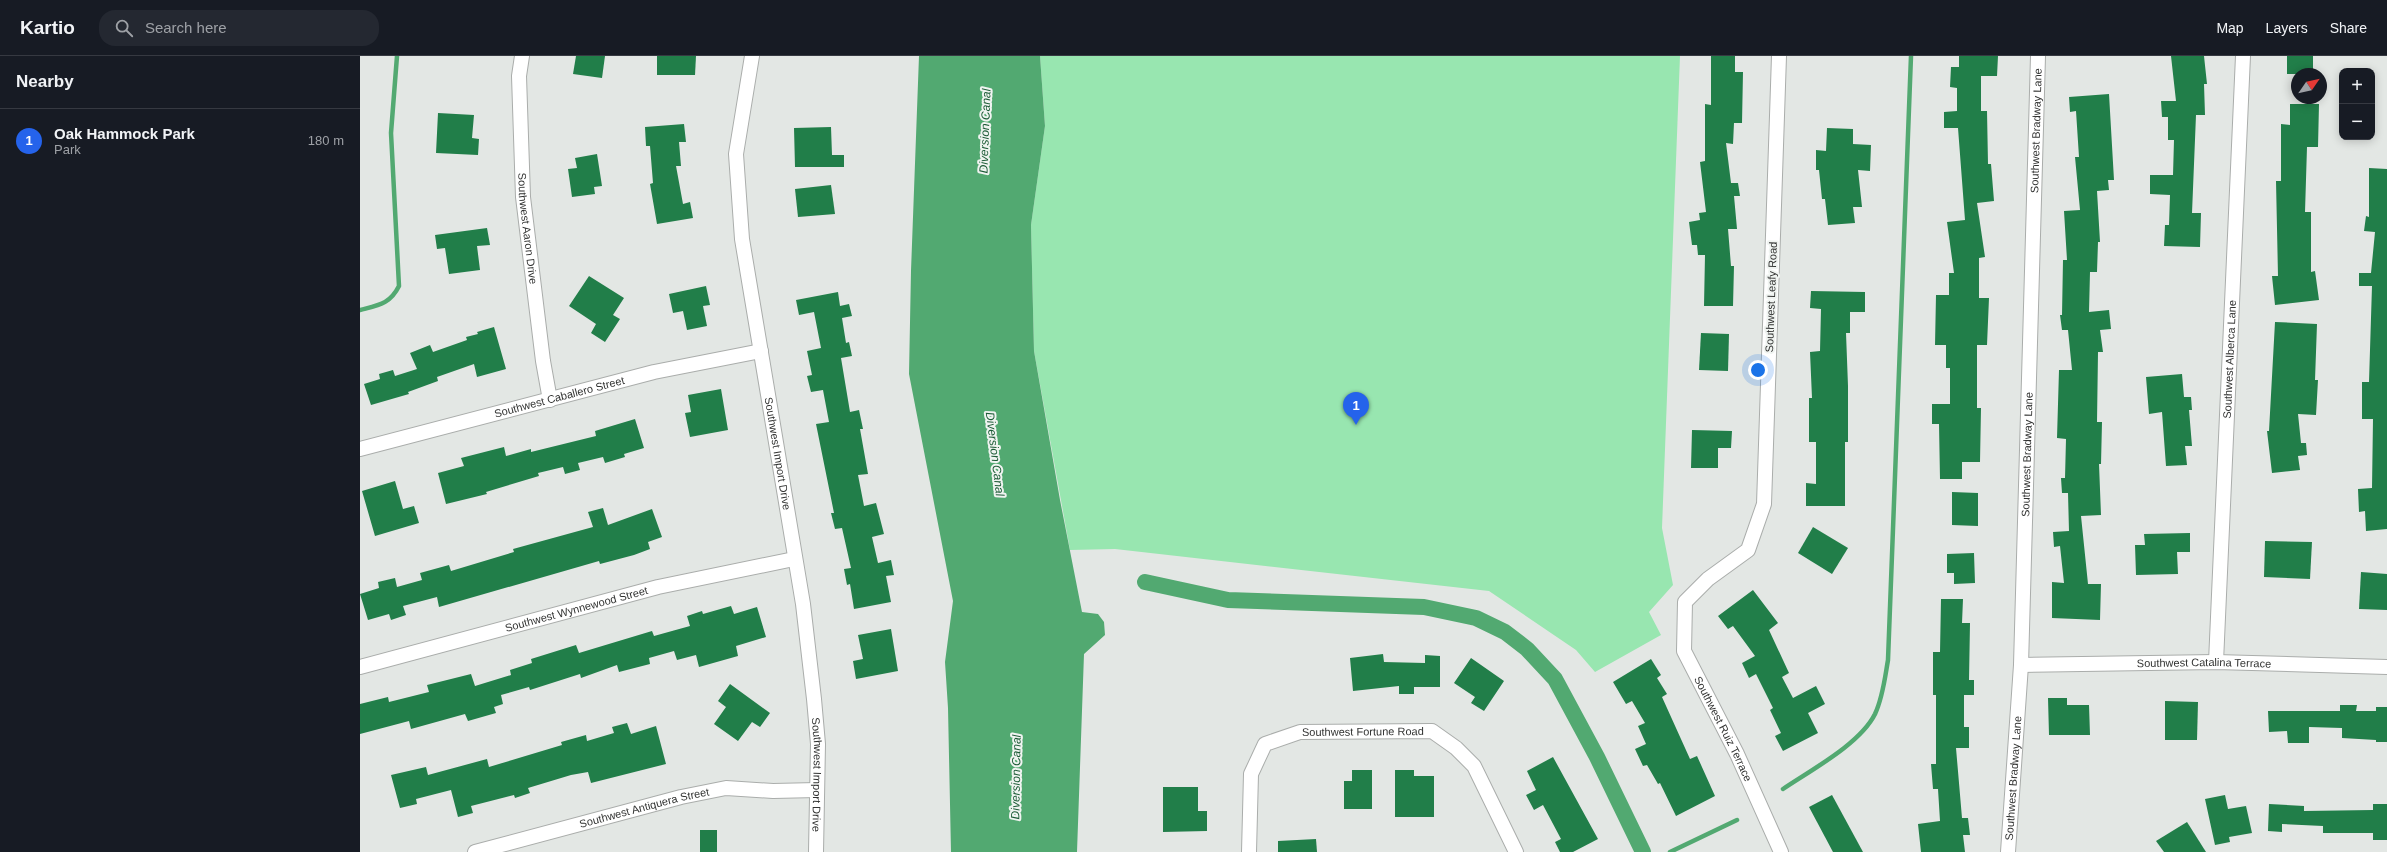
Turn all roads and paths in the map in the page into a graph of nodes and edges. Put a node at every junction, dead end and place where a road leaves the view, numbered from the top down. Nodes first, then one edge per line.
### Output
1 (522, 56) edge
2 (752, 56) edge
3 (1779, 56) edge
4 (2038, 56) edge
5 (2243, 56) edge
6 (761, 351) junction
7 (550, 400) junction
8 (360, 449) edge
9 (794, 559) junction
10 (1685, 602) joint
11 (2216, 662) junction
12 (2021, 665) junction
13 (360, 667) edge
14 (2387, 667) edge
15 (817, 790) junction
16 (475, 852) edge
17 (816, 852) edge
18 (1249, 852) edge
19 (1516, 852) edge
20 (1781, 852) edge
21 (2008, 852) edge

1 - 7 street, Southwest Aaron Drive
2 - 6 street, Southwest Import Drive
3 - 10 street, Southwest Leafy Road
4 - 12 street, Southwest Bradway Lane
5 - 11 street, Southwest Alberca Lane
6 - 7 street, Southwest Caballero Street
6 - 9 street, Southwest Import Drive
7 - 8 street, Southwest Caballero Street
9 - 13 street, Southwest Wynnewood Street
9 - 15 street, Southwest Import Drive
10 - 20 street, Southwest Ruiz Terrace
11 - 12 street, Southwest Catalina Terrace
11 - 14 street, Southwest Catalina Terrace
12 - 21 street, Southwest Bradway Lane
15 - 16 street, Southwest Antiquera Street
15 - 17 street, Southwest Import Drive
18 - 19 street, Southwest Fortune Road

